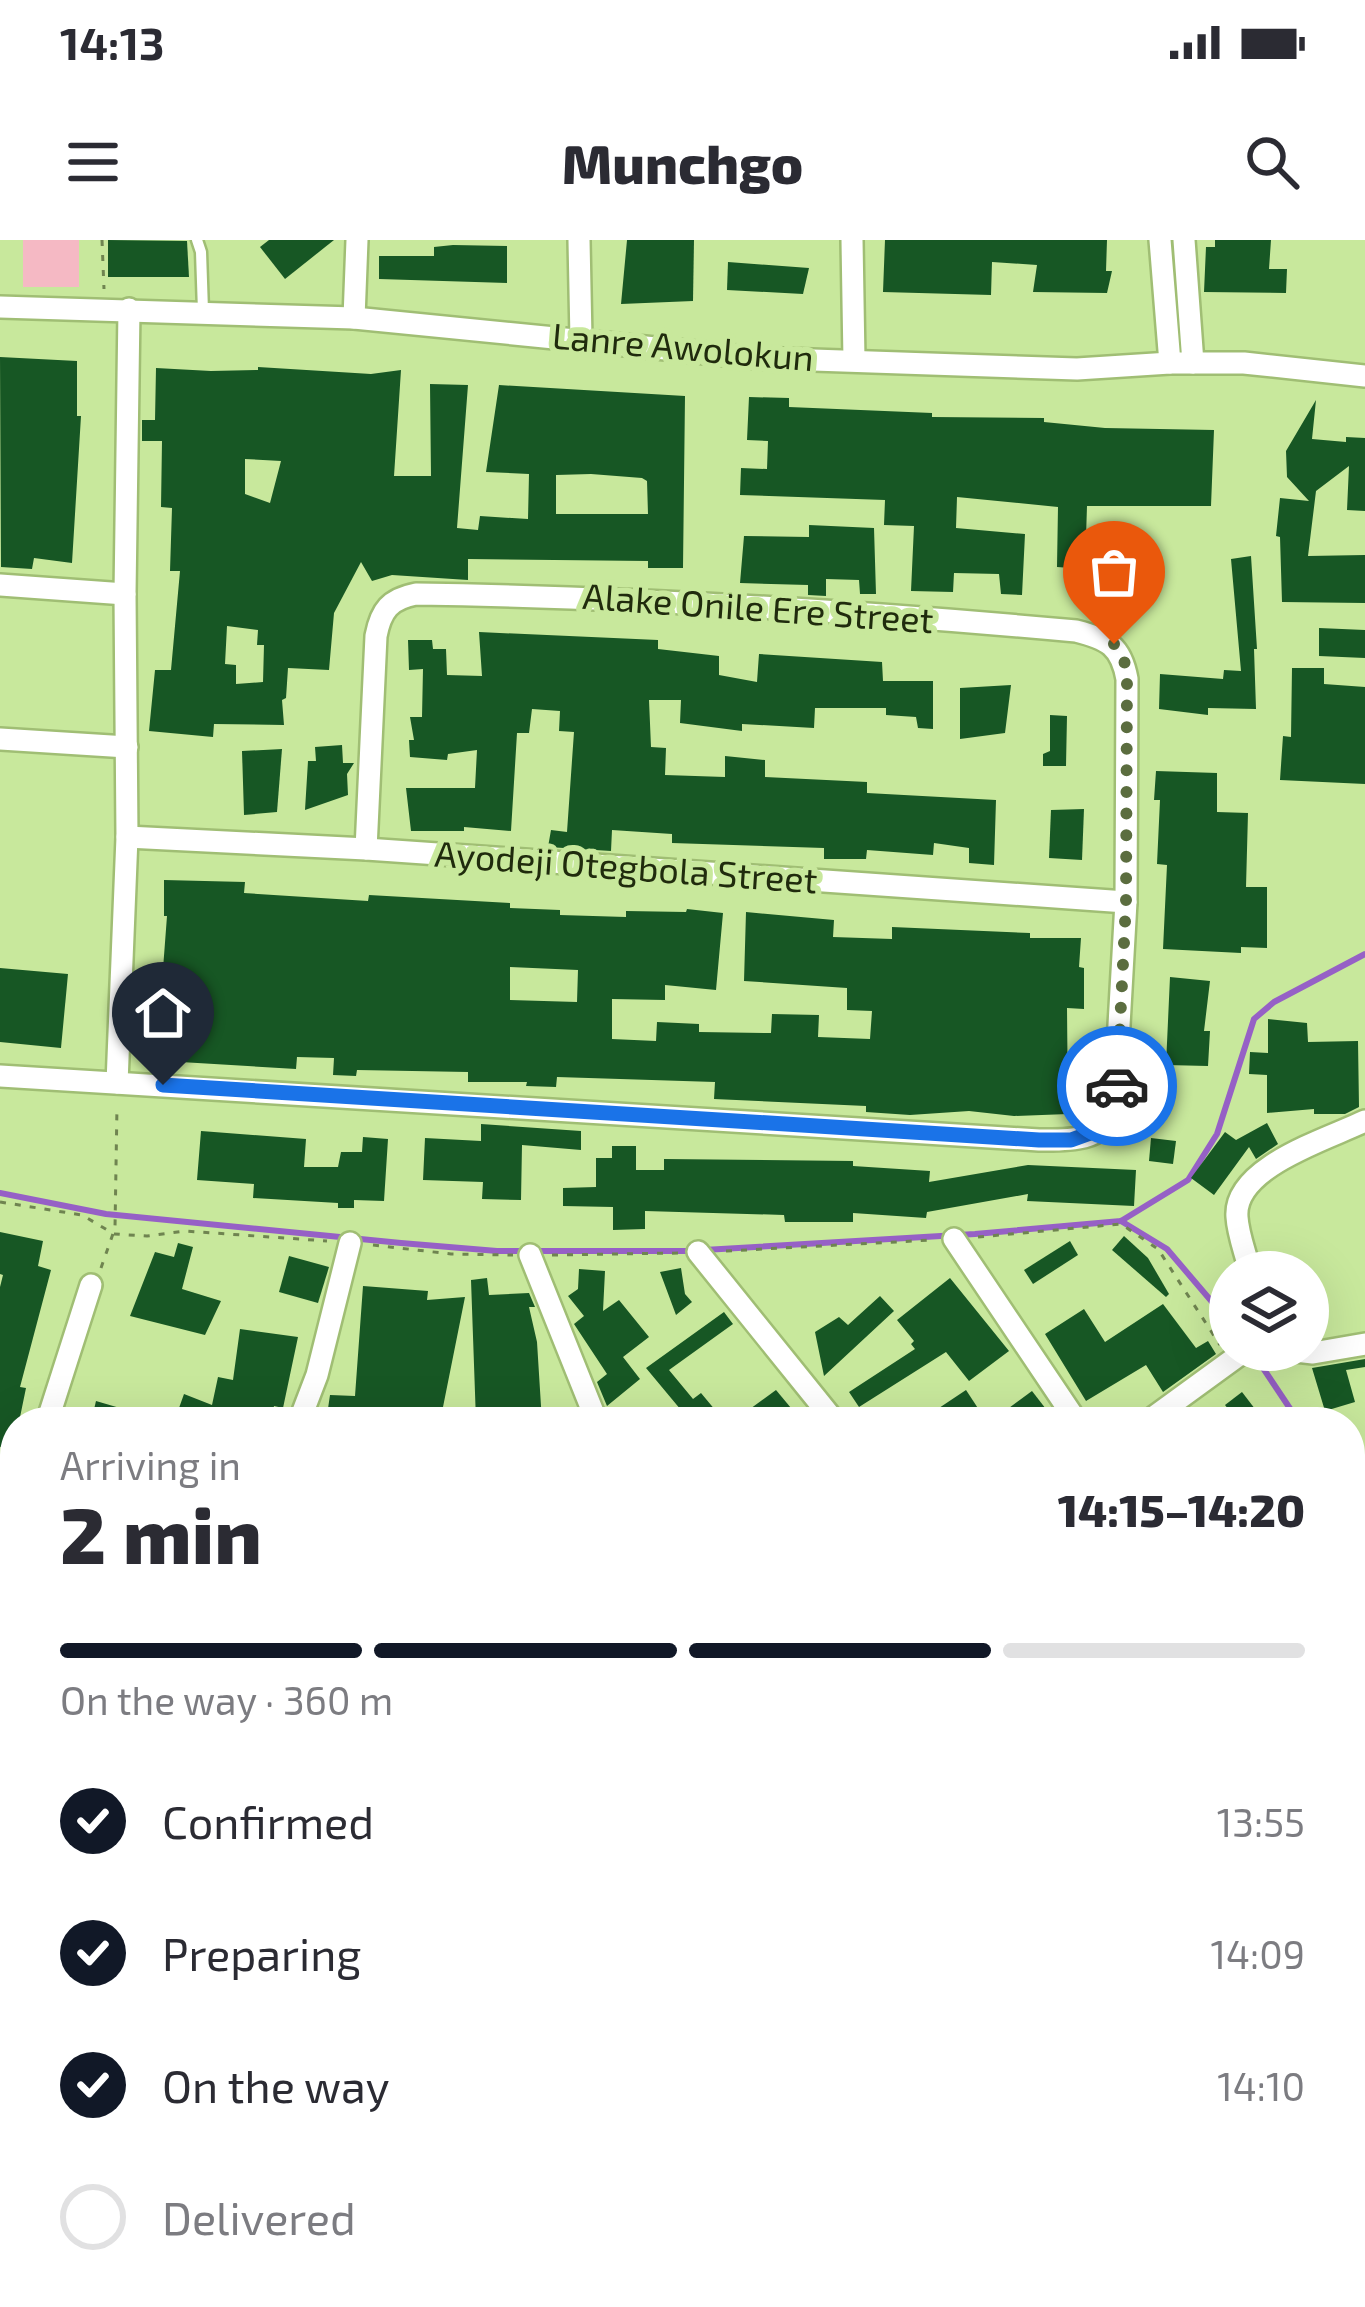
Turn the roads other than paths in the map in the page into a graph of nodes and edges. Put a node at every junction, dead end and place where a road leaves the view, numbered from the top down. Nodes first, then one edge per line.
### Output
1 (196, 240) edge
2 (357, 240) edge
3 (579, 240) edge
4 (851, 240) edge
5 (1160, 240) edge
6 (1184, 240) edge
7 (0, 307) edge
8 (129, 309) junction
9 (203, 311) junction
10 (354, 318) junction
11 (581, 339) junction
12 (854, 360) junction
13 (1182, 363) junction
14 (1365, 376) edge
15 (0, 585) edge
16 (124, 594) junction
17 (0, 739) edge
18 (127, 748) junction
19 (127, 837) junction
20 (366, 849) junction
21 (1126, 902) junction
22 (0, 1076) edge
23 (117, 1083) junction
24 (1365, 1121) edge
25 (954, 1239) road end
26 (350, 1243) road end
27 (1245, 1251) edge
28 (698, 1252) road end
29 (530, 1255) road end
30 (91, 1285) road end
31 (1365, 1344) edge
32 (1329, 1350) edge
33 (1219, 1371) edge
34 (52, 1407) edge
35 (305, 1407) edge
36 (591, 1407) edge
37 (823, 1407) edge
38 (1067, 1407) edge
39 (1168, 1407) edge

1 - 9 lane
2 - 10 street
3 - 11 street
4 - 12 street
5 - 13 street
6 - 13 street
7 - 8 street, Lanre Awolokun
8 - 9 street, Lanre Awolokun
8 - 16 street
9 - 10 street, Lanre Awolokun
10 - 11 street, Lanre Awolokun
11 - 12 street, Lanre Awolokun
12 - 13 street, Lanre Awolokun
13 - 14 street, Lanre Awolokun
15 - 16 street
16 - 18 street
17 - 18 street
18 - 19 street
19 - 20 street, Ayodeji Otegbola Street
19 - 23 street
20 - 21 street, Ayodeji Otegbola Street
20 - 21 street, Alake Onile Ere Street
21 - 23 street
22 - 23 street
24 - 27 street
25 - 38 street
26 - 35 street
28 - 37 street
29 - 36 street
30 - 34 street
31 - 32 street
33 - 39 street

